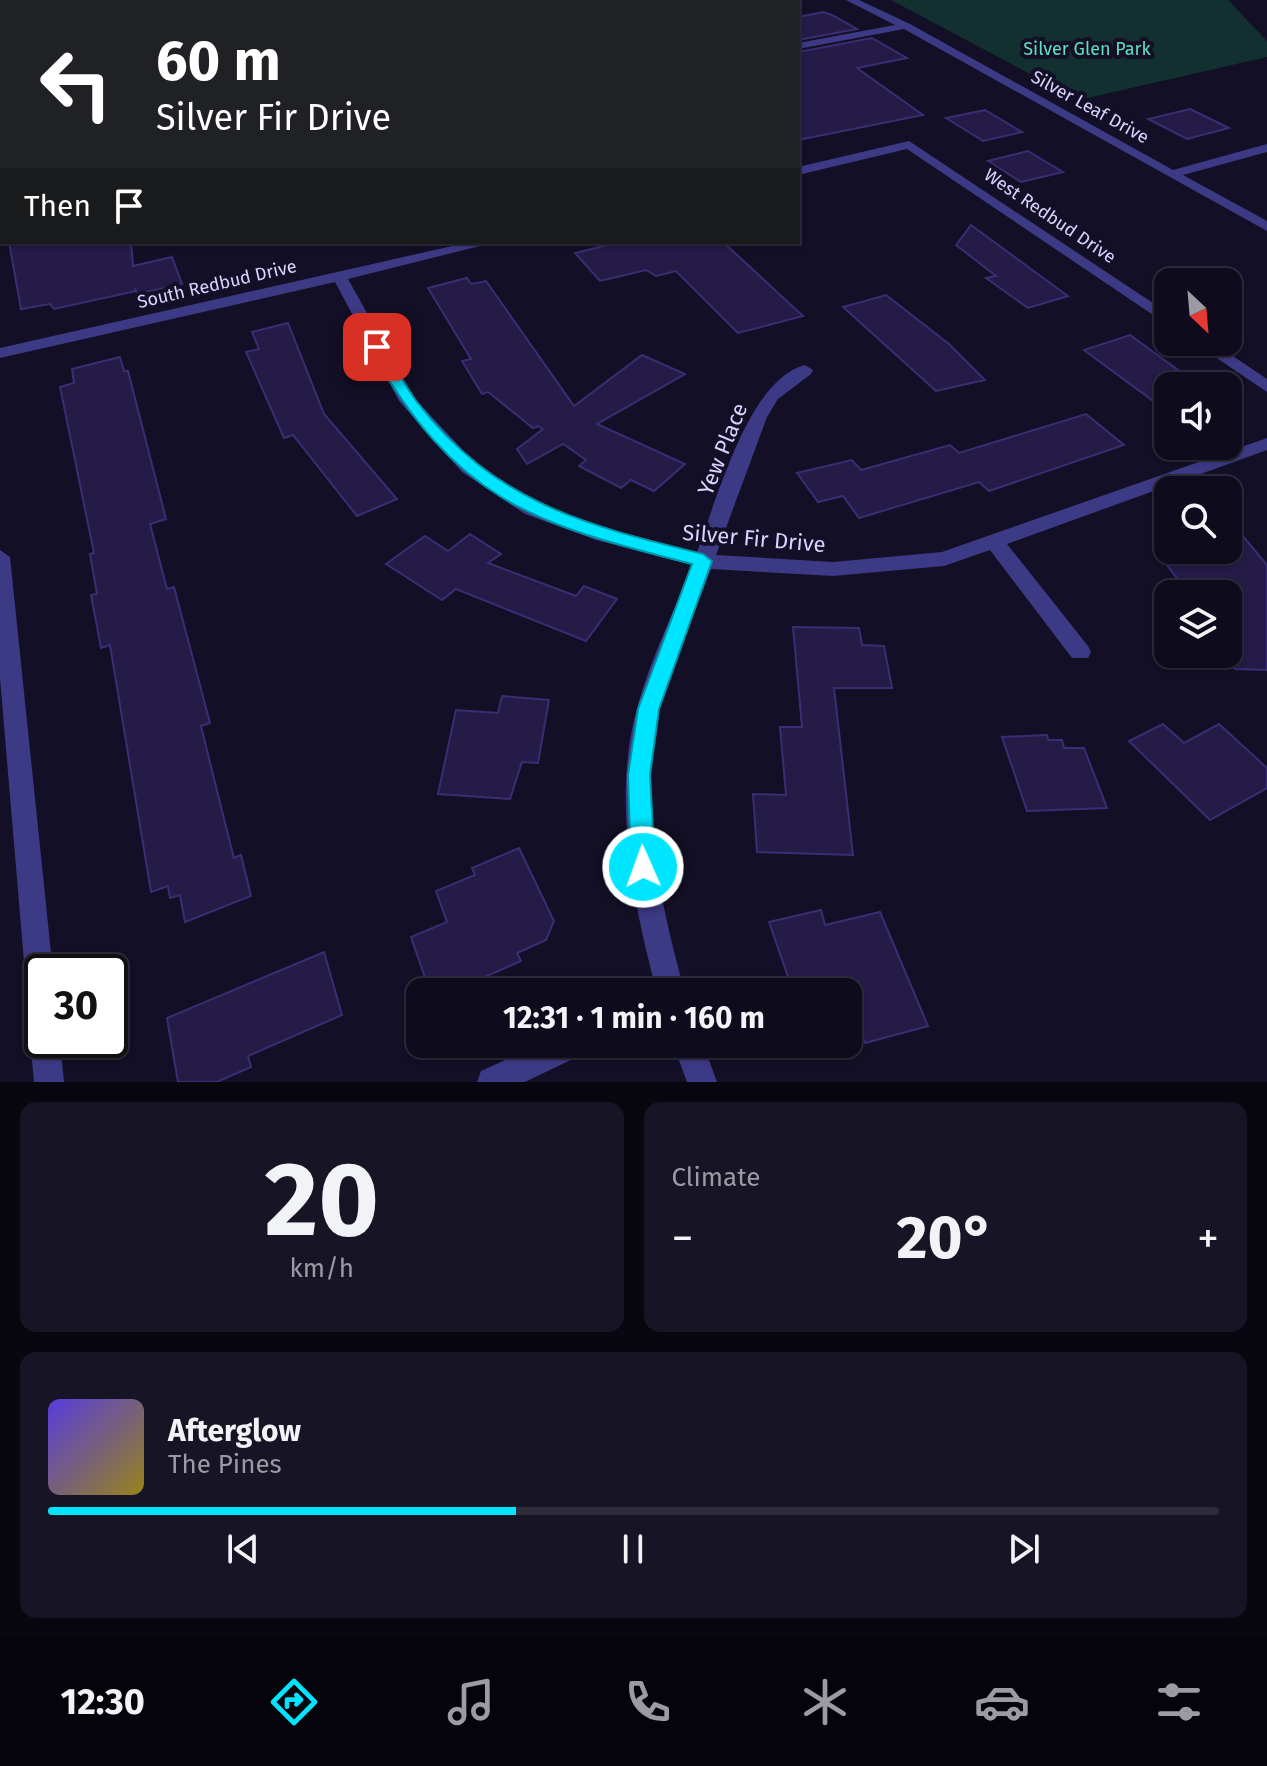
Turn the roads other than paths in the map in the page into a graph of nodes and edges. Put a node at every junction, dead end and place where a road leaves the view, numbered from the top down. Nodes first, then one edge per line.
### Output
1 (851, 0) edge
2 (906, 26) junction
3 (800, 46) edge
4 (1267, 148) edge
5 (800, 171) edge
6 (1172, 174) junction
7 (1267, 227) edge
8 (480, 244) edge
9 (339, 276) junction
10 (1154, 311) edge
11 (0, 353) edge
12 (1222, 356) edge
13 (805, 370) dead end
14 (1267, 387) edge
15 (1267, 444) edge
16 (995, 542) junction
17 (0, 557) edge
18 (703, 561) junction
19 (1080, 652) dead end
20 (37, 954) edge
21 (667, 978) edge
22 (47, 1058) edge
23 (543, 1058) edge
24 (693, 1058) edge
25 (49, 1082) edge
26 (492, 1082) edge
27 (702, 1082) edge

1 - 2 street, Silver Leaf Drive
2 - 3 street
2 - 6 street, Silver Leaf Drive
4 - 6 street
5 - 10 street, West Redbud Drive
6 - 7 street, Silver Leaf Drive
8 - 9 street, South Redbud Drive
9 - 11 street, South Redbud Drive
9 - 18 street, Silver Fir Drive
12 - 14 street
13 - 18 street, Yew Place
15 - 16 street, Silver Fir Drive
16 - 18 street, Silver Fir Drive
16 - 19 street
17 - 20 street
18 - 21 street, Yew Place
22 - 25 street
23 - 26 street
24 - 27 street

